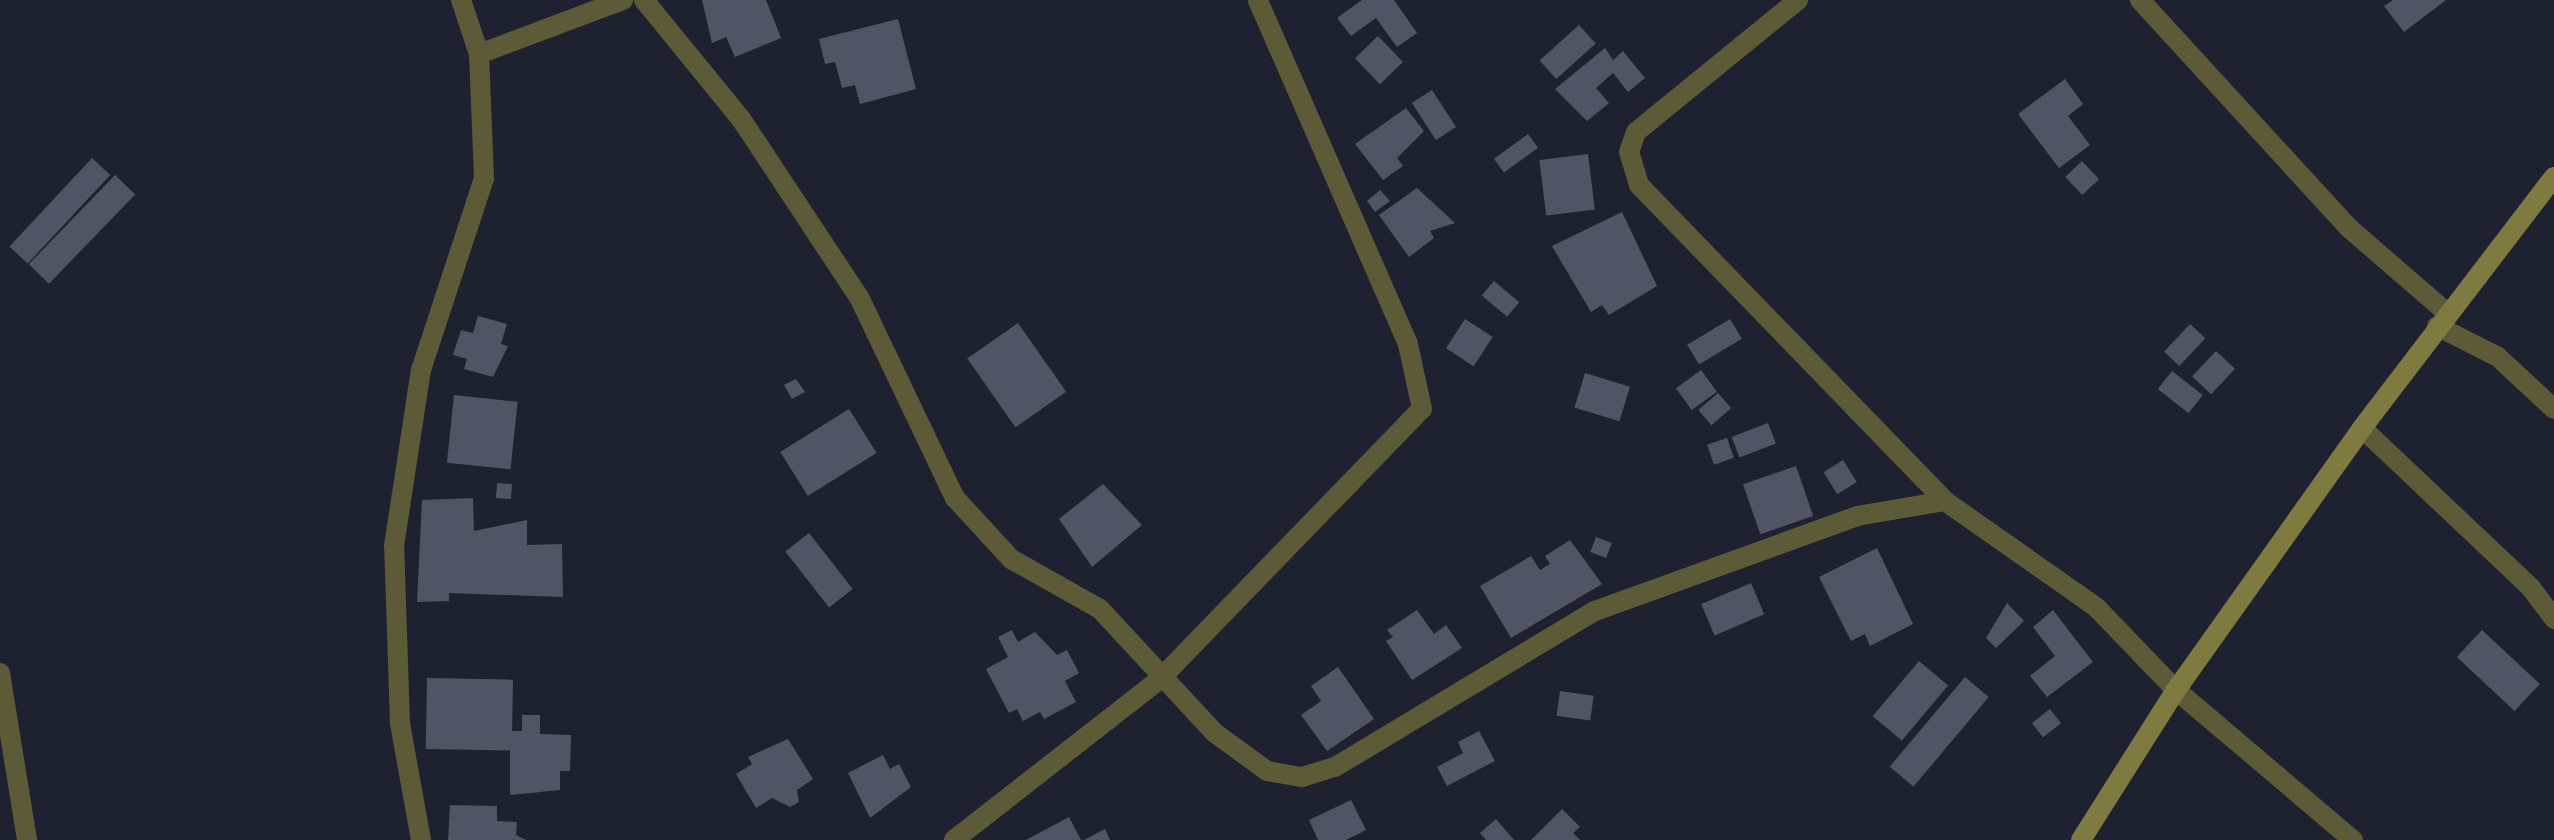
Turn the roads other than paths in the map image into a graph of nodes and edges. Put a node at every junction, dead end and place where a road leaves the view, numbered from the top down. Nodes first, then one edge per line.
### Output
1 (461, 0) edge
2 (623, 0) edge
3 (644, 0) edge
4 (1258, 0) edge
5 (1798, 0) edge
6 (2140, 0) edge
7 (479, 54) junction
8 (2554, 177) edge
9 (2441, 319) junction
10 (2554, 409) edge
11 (2362, 428) junction
12 (1945, 501) junction
13 (2554, 619) edge
14 (0, 673) edge
15 (1160, 679) junction
16 (2176, 690) junction
17 (7, 748) edge
18 (27, 840) edge
19 (421, 840) edge
20 (954, 840) edge
21 (2081, 840) edge
22 (2353, 840) edge

1 - 7 street
2 - 7 street
3 - 15 street
4 - 15 street
5 - 12 street
6 - 9 street
7 - 19 street
8 - 9 main road
9 - 10 street
9 - 11 main road
11 - 13 street
11 - 16 main road
12 - 15 street
12 - 16 street
14 - 17 street
15 - 20 street
16 - 21 main road
16 - 22 street
17 - 18 street

